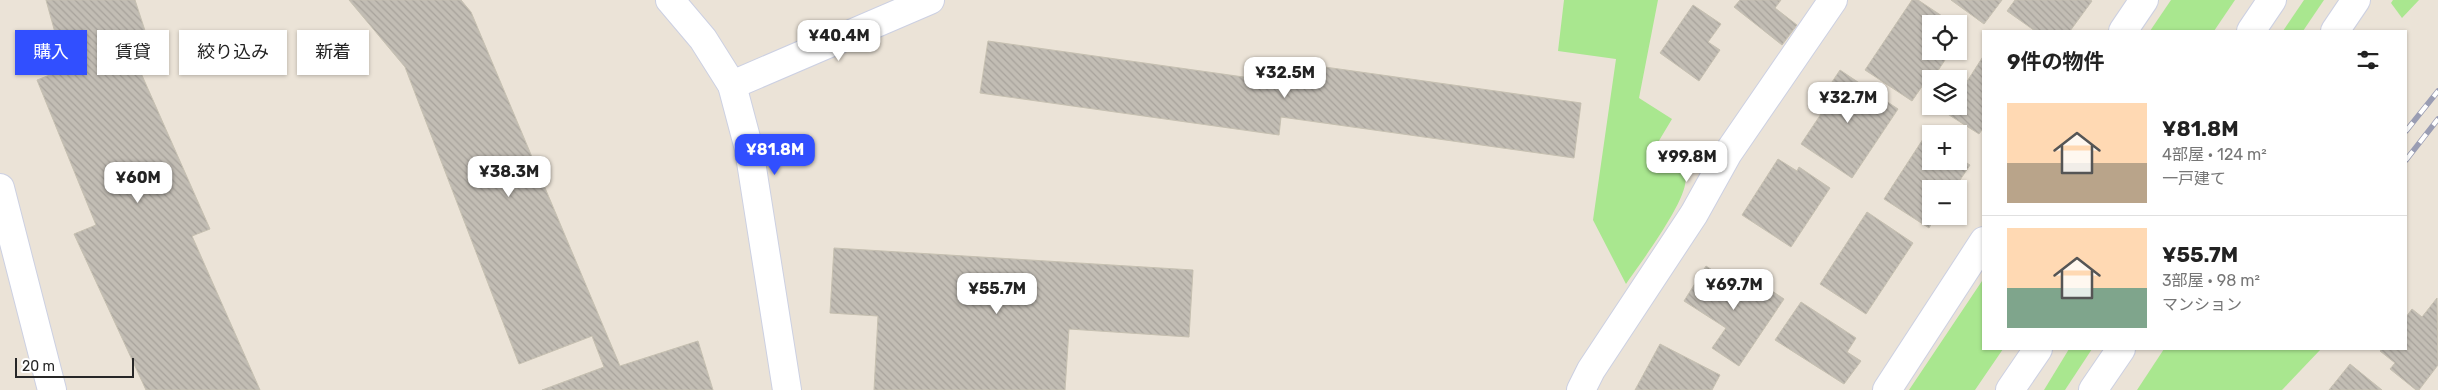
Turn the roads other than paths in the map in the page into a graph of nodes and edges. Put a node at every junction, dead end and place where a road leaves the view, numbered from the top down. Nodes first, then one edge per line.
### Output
1 (670, 0) edge
2 (930, 0) edge
3 (1832, 0) edge
4 (2143, 0) edge
5 (2272, 0) edge
6 (2356, 0) edge
7 (2124, 30) edge
8 (2252, 30) edge
9 (2336, 30) edge
10 (732, 85) junction
11 (0, 188) edge
12 (1982, 244) edge
13 (2037, 350) edge
14 (2120, 350) edge
15 (52, 390) edge
16 (787, 390) edge
17 (1581, 390) edge
18 (1887, 390) edge
19 (2010, 390) edge
20 (2093, 390) edge

1 - 10 street
2 - 10 street
3 - 17 street
4 - 7 street
5 - 8 street
6 - 9 street
10 - 16 street
11 - 15 street
12 - 18 street
13 - 19 street
14 - 20 street

